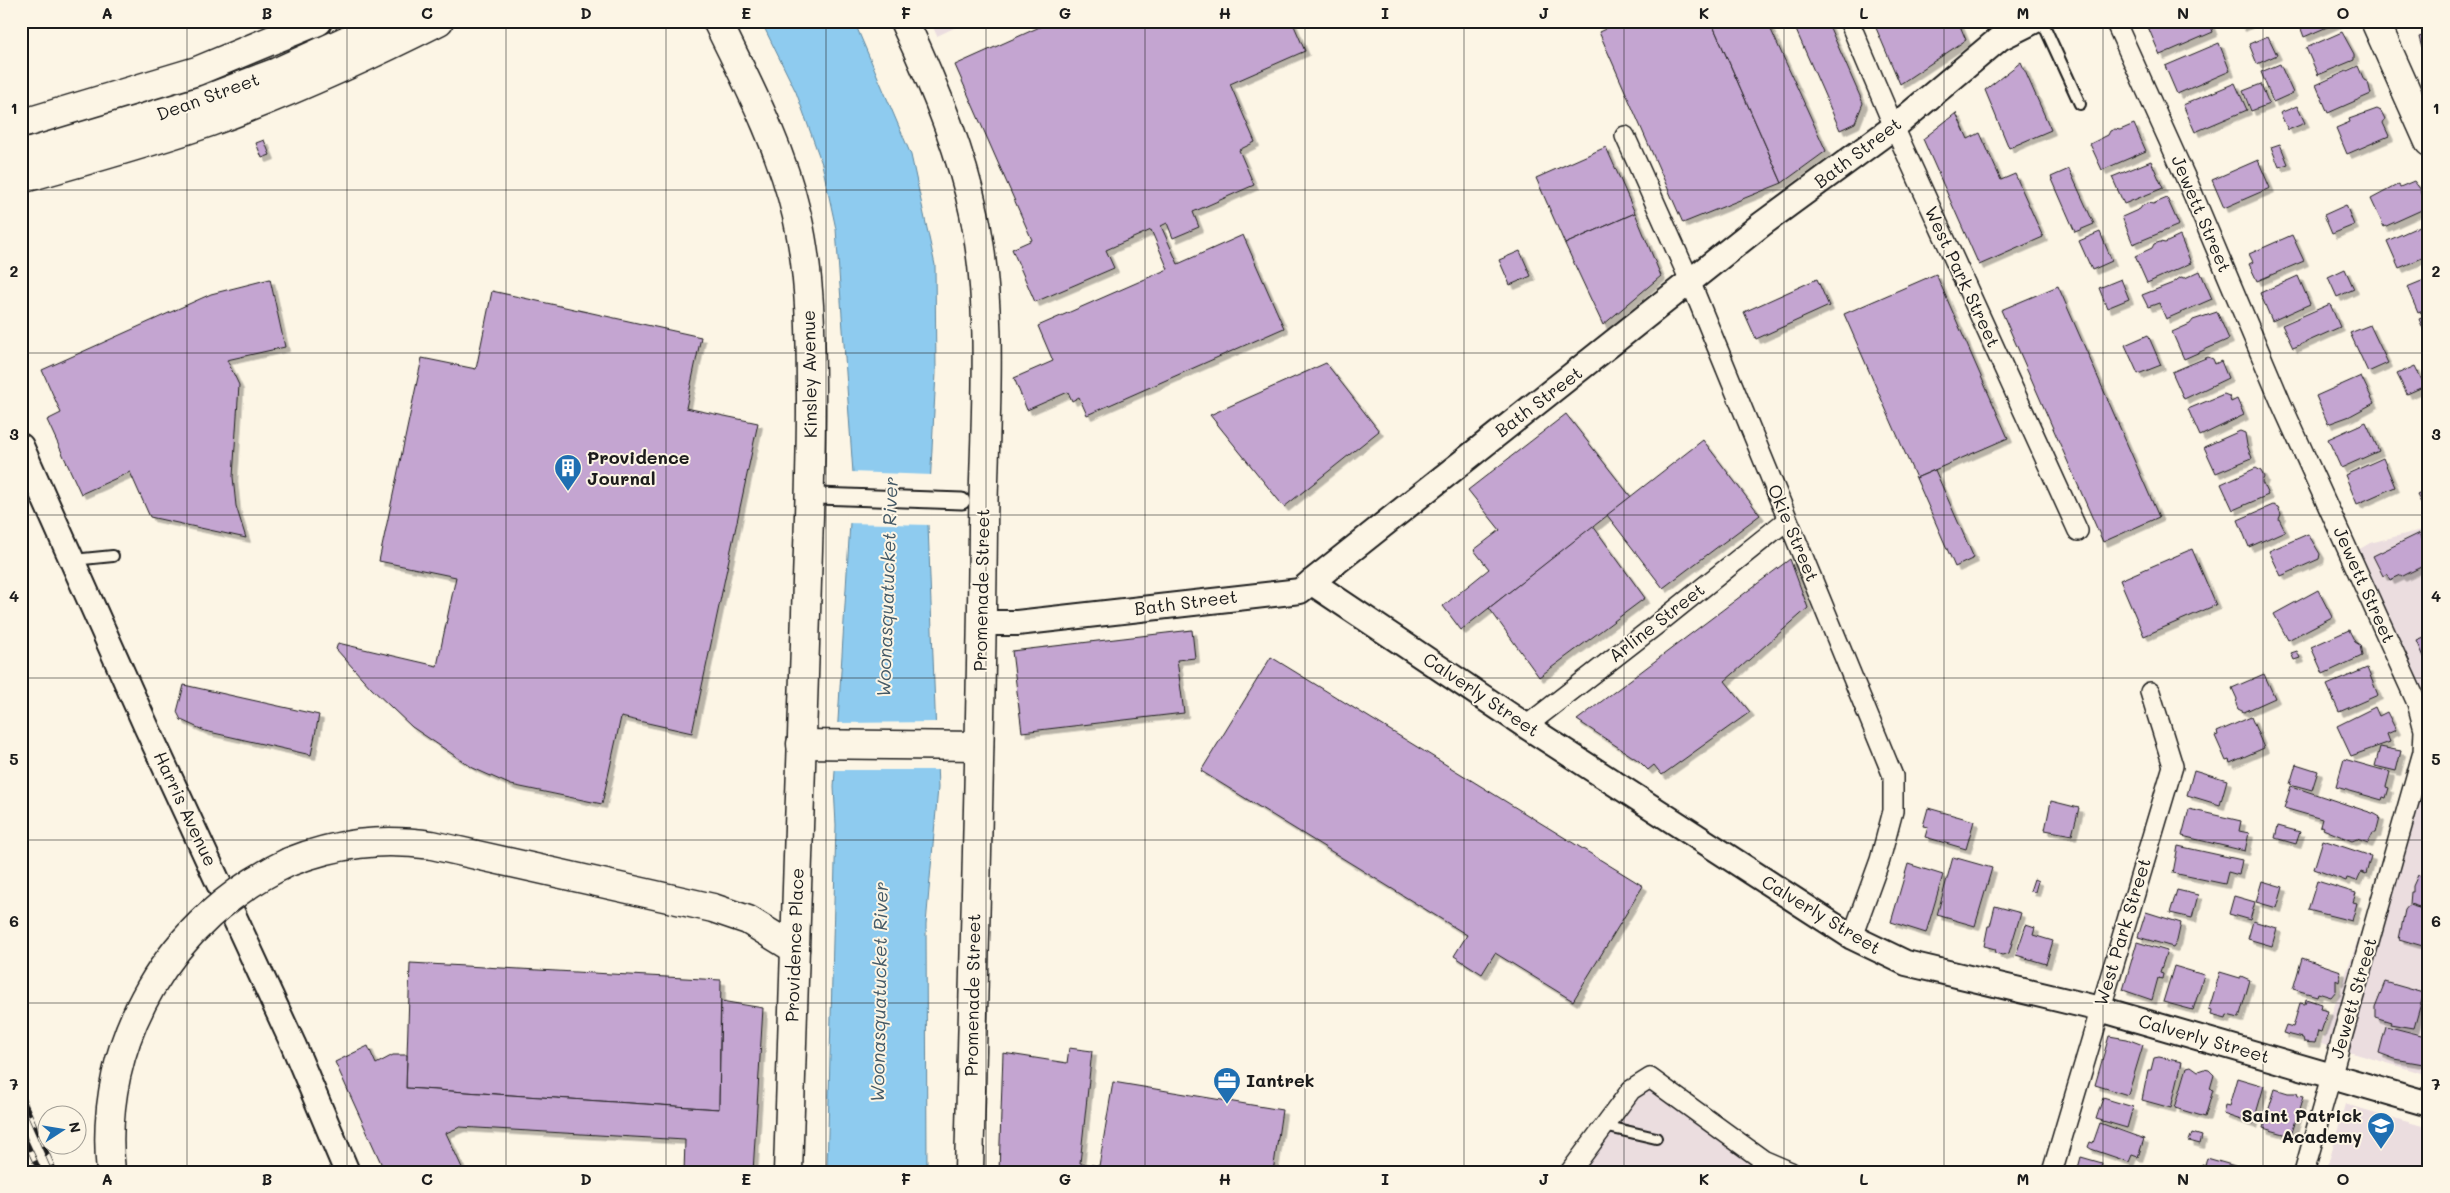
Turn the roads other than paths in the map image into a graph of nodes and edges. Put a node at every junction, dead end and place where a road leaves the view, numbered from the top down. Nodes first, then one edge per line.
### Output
1 (318, 21) edge
2 (389, 21) edge
3 (439, 21) edge
4 (717, 21) edge
5 (904, 21) edge
6 (1849, 21) edge
7 (2034, 21) edge
8 (2042, 21) edge
9 (2115, 21) edge
10 (2375, 21) edge
11 (2080, 104) dead end
12 (21, 124) edge
13 (1894, 127) junction
14 (1625, 136) dead end
15 (2429, 142) edge
16 (21, 155) edge
17 (21, 179) edge
18 (1690, 281) junction
19 (21, 446) edge
20 (818, 496) dead end
21 (955, 501) dead end
22 (1786, 520) junction
23 (2078, 531) dead end
24 (112, 556) dead end
25 (73, 560) junction
26 (1311, 582) junction
27 (982, 624) junction
28 (2150, 692) dead end
29 (1526, 726) junction
30 (814, 744) junction
31 (978, 746) junction
32 (1852, 937) junction
33 (795, 949) junction
34 (2100, 1009) junction
35 (2332, 1076) junction
36 (2429, 1104) edge
37 (1604, 1126) junction
38 (1656, 1138) dead end
39 (111, 1172) edge
40 (347, 1172) edge
41 (788, 1172) edge
42 (969, 1172) edge
43 (1570, 1172) edge
44 (1791, 1172) edge
45 (2052, 1172) edge
46 (2304, 1172) edge

1 - 12 main road, Dean Street
2 - 16 main road, Dean Street
3 - 17 main road
4 - 30 main road, Kinsley Avenue
5 - 27 main road, Promenade Street
6 - 13 street, West Park Street
7 - 13 street, Bath Street
8 - 11 lane
9 - 35 street, Jewett Street
10 - 15 main road
13 - 18 street, Bath Street
13 - 23 street, West Park Street
14 - 18 street, Okie Street
18 - 22 street, Okie Street
18 - 26 street, Bath Street
19 - 25 street, Harris Avenue
20 - 21 street
22 - 29 street, Arline Street
22 - 32 street, Okie Street
24 - 25 lane
25 - 40 street, Harris Avenue
26 - 27 street, Bath Street
26 - 29 street, Calverly Street
27 - 31 main road, Promenade Street
28 - 34 street, West Park Street
29 - 32 street, Calverly Street
30 - 31 main road
30 - 33 main road, Providence Place
31 - 42 main road, Promenade Street
32 - 34 street, Calverly Street
33 - 39 main road, bridge
33 - 41 main road, Providence Place
34 - 35 street, Calverly Street
34 - 45 street, West Park Street
35 - 36 street, Calverly Street
35 - 46 street, Jewett Street
37 - 38 lane
37 - 43 street
37 - 44 street

